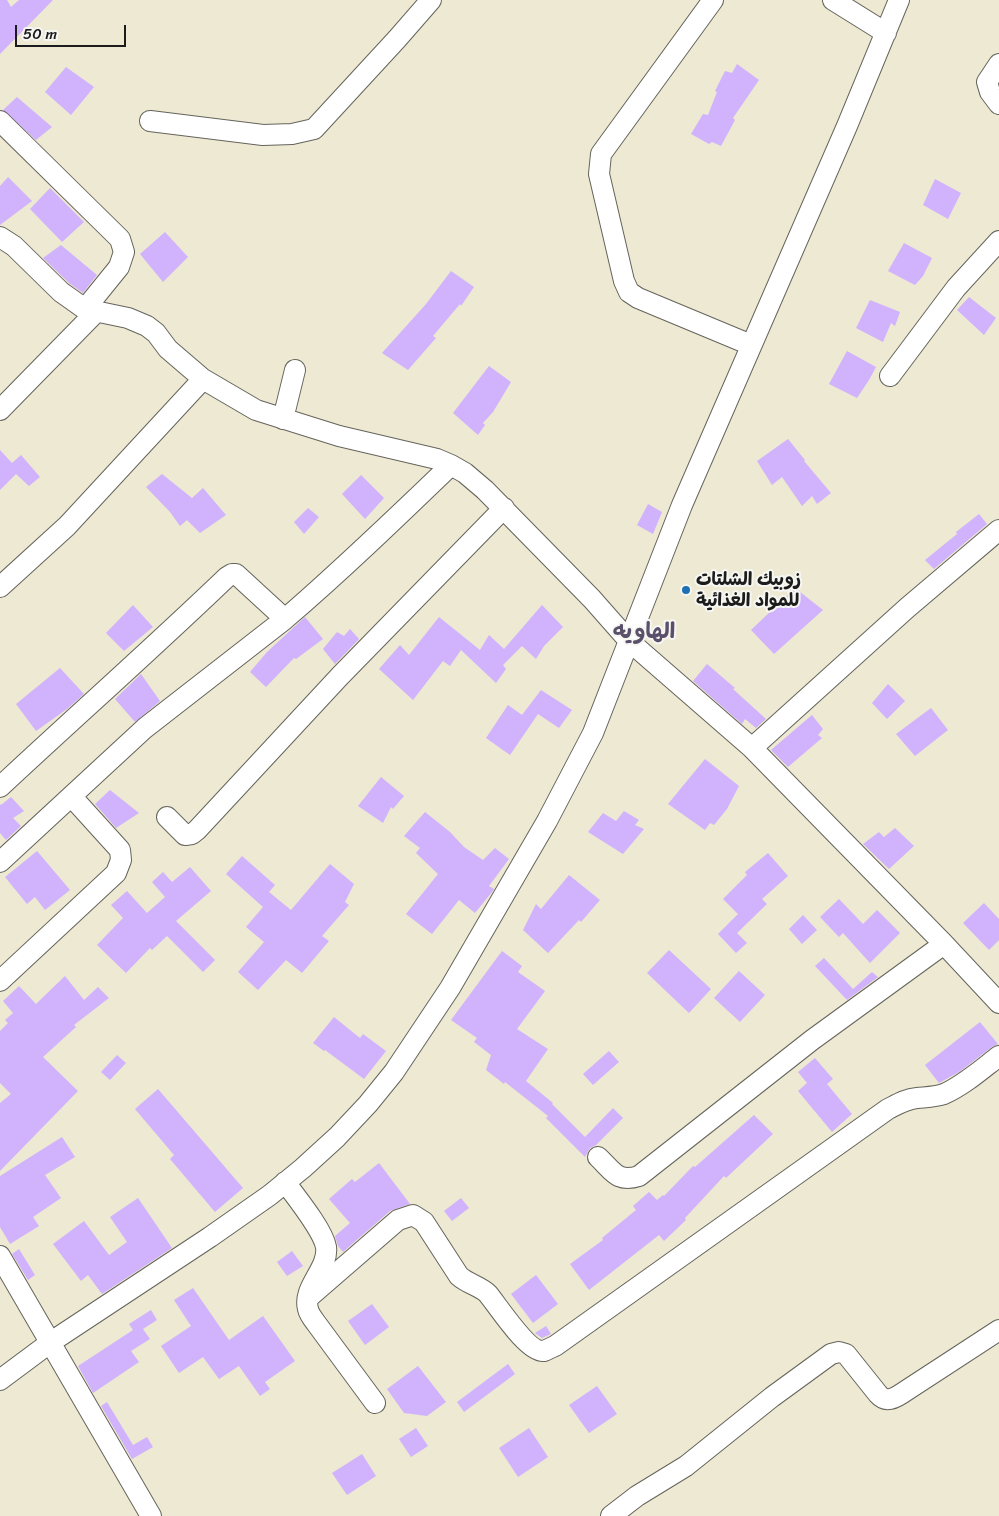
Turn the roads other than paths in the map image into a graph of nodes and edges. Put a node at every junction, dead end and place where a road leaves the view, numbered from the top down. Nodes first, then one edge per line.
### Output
1 (431, 0) edge
2 (713, 0) edge
3 (834, 0) edge
4 (899, 0) edge
5 (886, 34) junction
6 (999, 64) edge
7 (999, 104) edge
8 (0, 121) edge
9 (150, 121) dead end
10 (0, 237) edge
11 (999, 241) edge
12 (90, 311) junction
13 (751, 345) junction
14 (295, 370) dead end
15 (890, 376) dead end
16 (203, 379) junction
17 (0, 410) edge
18 (283, 419) junction
19 (451, 465) junction
20 (504, 508) junction
21 (999, 530) edge
22 (0, 588) edge
23 (285, 619) junction
24 (629, 641) junction
25 (752, 748) junction
26 (0, 787) edge
27 (72, 796) junction
28 (167, 817) dead end
29 (0, 862) edge
30 (944, 944) junction
31 (0, 981) edge
32 (999, 1003) edge
33 (999, 1056) edge
34 (598, 1157) dead end
35 (285, 1182) junction
36 (0, 1256) edge
37 (308, 1298) junction
38 (999, 1330) edge
39 (51, 1342) junction
40 (0, 1380) edge
41 (375, 1403) dead end
42 (151, 1516) edge
43 (611, 1516) edge

1 - 9 street
2 - 13 street
3 - 5 street
4 - 5 street
5 - 13 street
6 - 7 street
8 - 12 street
10 - 12 street
11 - 15 street
12 - 16 street
12 - 17 street
13 - 24 street
14 - 18 street
16 - 18 street
16 - 22 street
18 - 19 street
19 - 20 street
19 - 23 street
20 - 24 street
20 - 28 street
21 - 25 street
23 - 26 street
23 - 27 street
24 - 25 street
24 - 35 street
25 - 30 street
27 - 29 street
27 - 31 street
30 - 32 street
30 - 34 street
33 - 37 street
35 - 37 street
35 - 39 street
36 - 39 street
37 - 41 street
38 - 43 street
39 - 40 street
39 - 42 street

